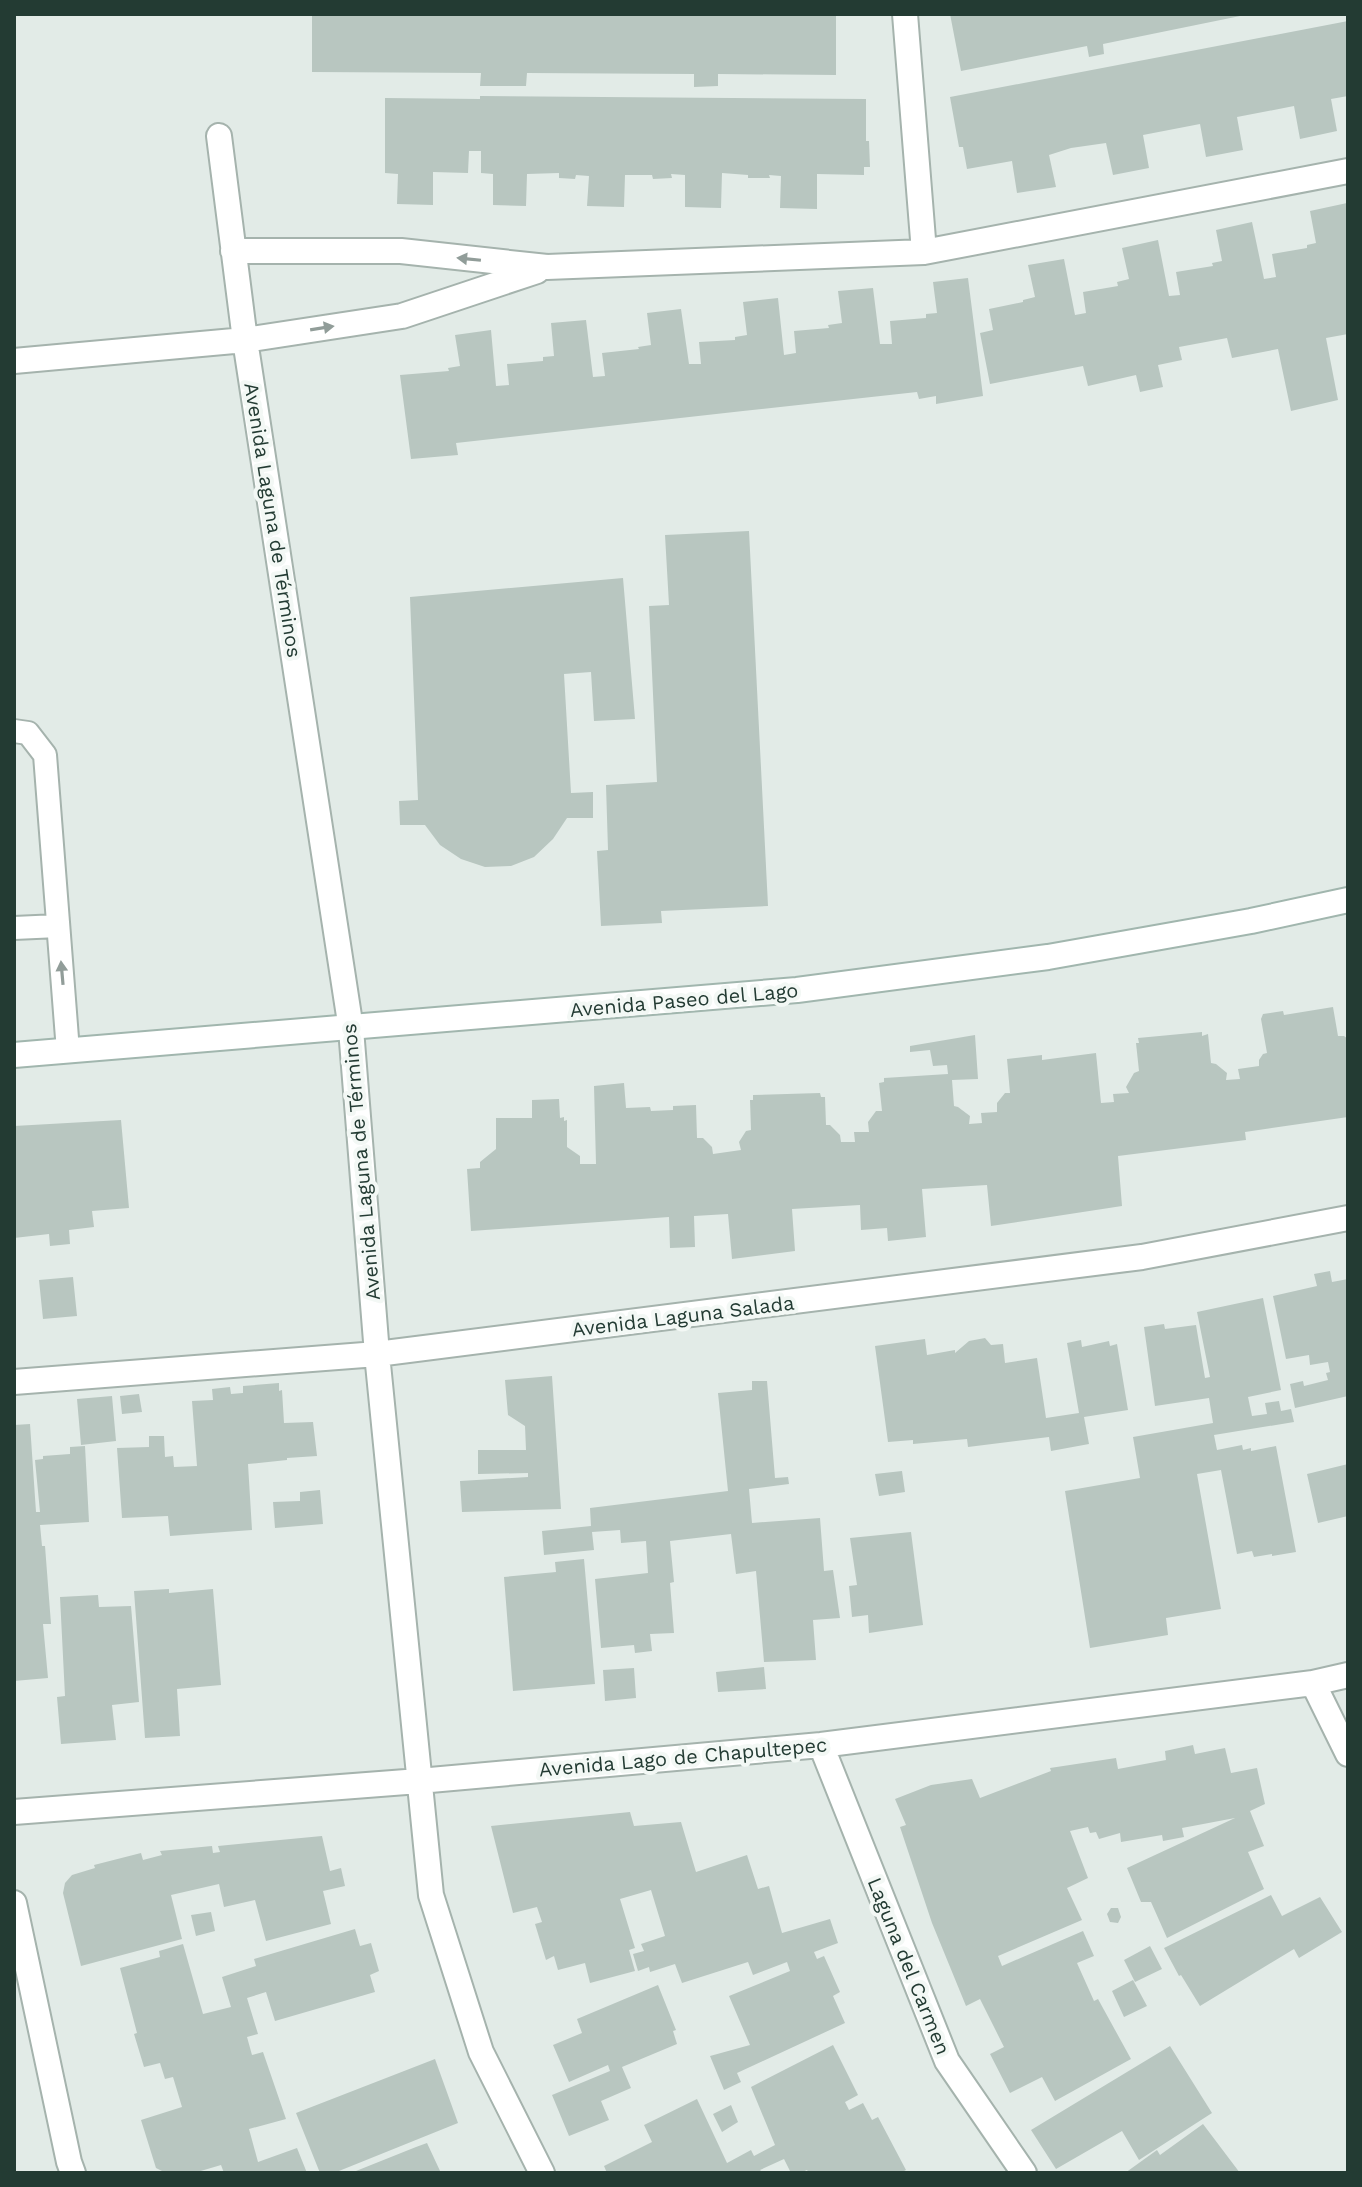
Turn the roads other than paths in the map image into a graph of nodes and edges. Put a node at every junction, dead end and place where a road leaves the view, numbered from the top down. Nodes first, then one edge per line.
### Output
1 (905, 14) edge
2 (219, 136) dead end
3 (1348, 171) edge
4 (233, 251) junction
5 (924, 252) junction
6 (547, 267) junction
7 (245, 340) junction
8 (14, 361) edge
9 (14, 731) edge
10 (1348, 900) edge
11 (58, 926) junction
12 (14, 928) edge
13 (351, 1029) junction
14 (68, 1051) junction
15 (14, 1055) edge
16 (1348, 1218) edge
17 (377, 1354) junction
18 (14, 1382) edge
19 (1348, 1675) edge
20 (1313, 1683) junction
21 (821, 1745) junction
22 (1348, 1754) edge
23 (419, 1781) junction
24 (14, 1812) edge
25 (14, 1903) edge
26 (73, 2173) edge
27 (542, 2173) edge
28 (1024, 2173) edge

1 - 5 street
2 - 4 street, Avenida Laguna de Términos
3 - 5 street
6 -> 4 street
4 - 7 street, Avenida Laguna de Términos
5 - 6 street
7 -> 6 street
7 - 8 street
7 - 13 street, Avenida Laguna de Términos
9 - 11 lane
10 - 13 street, Avenida Paseo del Lago
11 - 12 lane
14 -> 11 lane
13 - 14 street, Avenida Paseo del Lago
13 - 17 street, Avenida Laguna de Términos
14 - 15 street, Avenida Paseo del Lago
16 - 17 street, Avenida Laguna Salada
17 - 18 street, Avenida Laguna Salada
17 - 23 street, Avenida Laguna de Términos
19 - 20 street, Avenida Lago de Chapultepec
20 - 21 street, Avenida Lago de Chapultepec
20 - 22 street
21 - 23 street, Avenida Lago de Chapultepec
21 - 28 street, Laguna del Carmen
23 - 24 street, Avenida Lago de Chapultepec
23 - 27 street, Avenida Laguna de Términos
25 - 26 street

